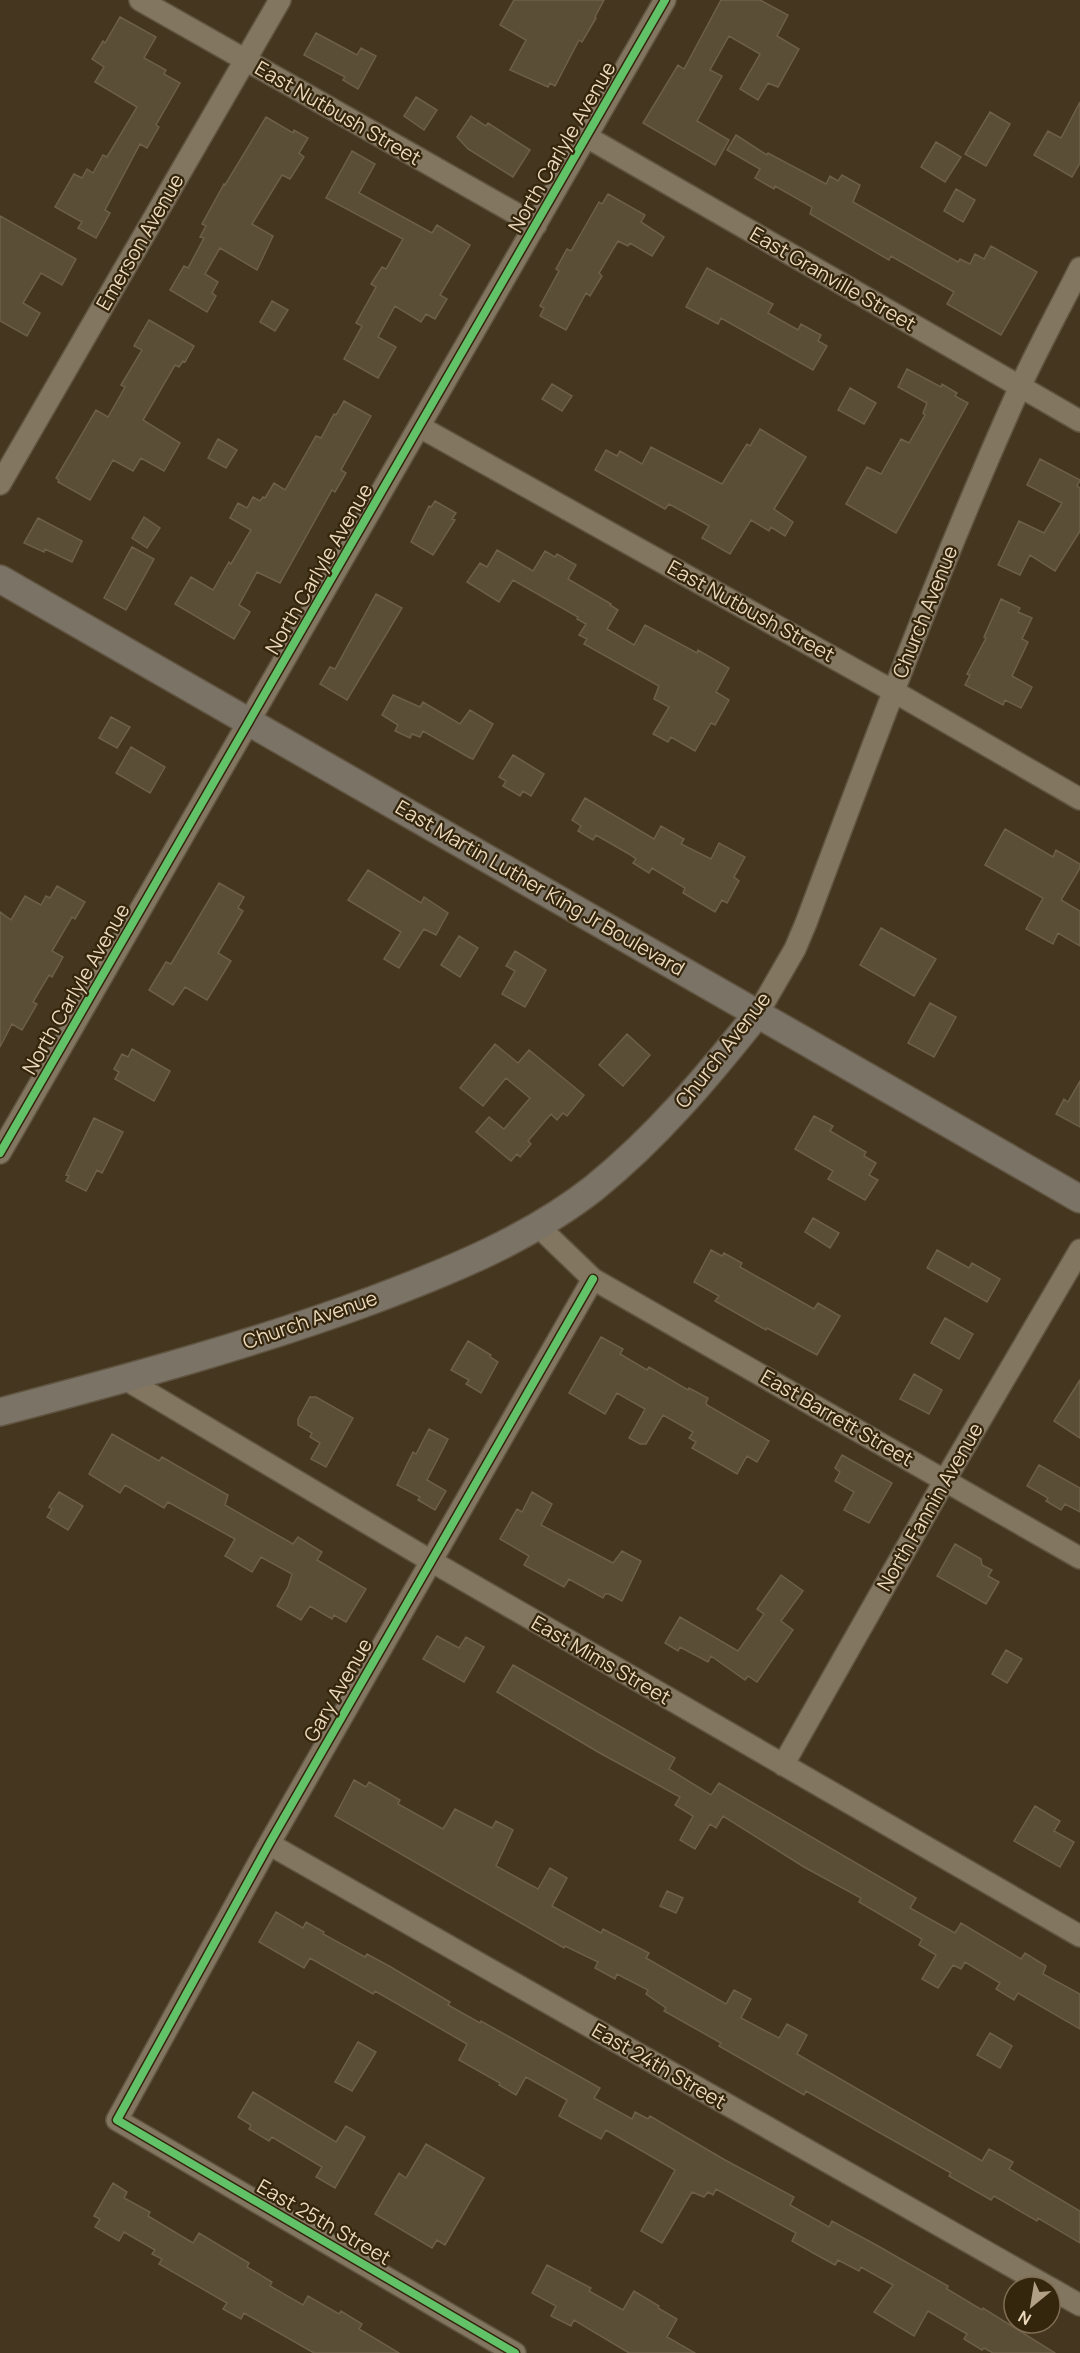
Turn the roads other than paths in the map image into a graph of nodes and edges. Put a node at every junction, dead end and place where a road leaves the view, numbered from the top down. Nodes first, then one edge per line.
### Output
1 (140, 0) edge
2 (280, 0) edge
3 (665, 0) edge
4 (246, 60) junction
5 (586, 137) junction
6 (536, 225) junction
7 (1080, 268) edge
8 (1021, 386) junction
9 (1080, 421) edge
10 (420, 427) junction
11 (0, 484) edge
12 (0, 579) edge
13 (893, 691) junction
14 (250, 722) junction
15 (1080, 799) edge
16 (758, 1013) junction
17 (0, 1153) edge
18 (1080, 1198) edge
19 (538, 1226) junction
20 (1080, 1250) edge
21 (593, 1279) junction
22 (125, 1379) junction
23 (0, 1412) edge
24 (945, 1480) junction
25 (1080, 1558) edge
26 (431, 1561) junction
27 (783, 1765) junction
28 (269, 1844) junction
29 (1077, 1926) edge
30 (117, 2120) joint
31 (1026, 2275) edge
32 (1062, 2295) edge
33 (1080, 2305) edge
34 (515, 2353) edge

1 - 4 street, East Nutbush Street
2 - 4 street, Emerson Avenue
3 - 5 street, North Carlyle Avenue
4 - 6 street, East Nutbush Street
4 - 11 street, Emerson Avenue
5 - 6 street, North Carlyle Avenue
5 - 8 street, East Granville Street
6 - 10 street, North Carlyle Avenue
7 - 8 street, Church Avenue
8 - 9 street, East Granville Street
8 - 13 street, Church Avenue
10 - 13 street, East Nutbush Street
10 - 14 street, North Carlyle Avenue
12 - 14 main road, East Martin Luther King Jr Boulevard
13 - 15 street, East Nutbush Street
13 - 16 street, Church Avenue
14 - 16 main road, East Martin Luther King Jr Boulevard
14 - 17 street, North Carlyle Avenue
16 - 18 main road, East Martin Luther King Jr Boulevard
16 - 19 main road, Church Avenue
19 - 21 street, East Barrett Street
19 - 22 main road, Church Avenue
20 - 24 street, North Fannin Avenue
21 - 24 street, East Barrett Street
21 - 26 street, Gary Avenue
22 - 23 main road, Church Avenue
22 - 26 street, East Mims Street
24 - 25 street, East Barrett Street
24 - 27 street, North Fannin Avenue
26 - 27 street, East Mims Street
26 - 28 street, Gary Avenue
27 - 29 street, East Mims Street
28 - 30 street, Gary Avenue
28 - 31 street, East 24th Street
30 - 34 street, East 25th Street
32 - 33 street, East 24th Street

